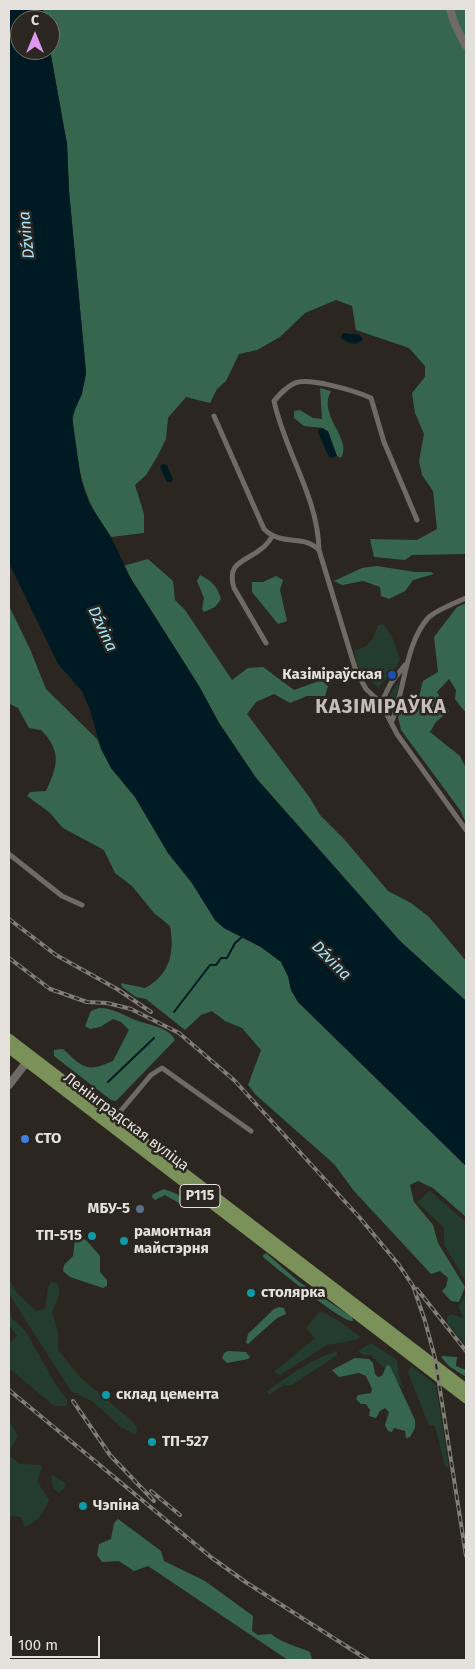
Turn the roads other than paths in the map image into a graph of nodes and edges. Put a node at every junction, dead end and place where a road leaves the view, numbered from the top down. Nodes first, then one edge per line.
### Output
1 (450, 9) edge
2 (466, 46) edge
3 (214, 416) dead end
4 (417, 520) dead end
5 (272, 537) junction
6 (319, 550) junction
7 (466, 598) edge
8 (266, 643) dead end
9 (405, 665) junction
10 (381, 702) junction
11 (392, 721) junction
12 (466, 830) edge
13 (9, 854) edge
14 (82, 905) dead end
15 (9, 1038) edge
16 (9, 1049) edge
17 (29, 1059) junction
18 (9, 1085) edge
19 (111, 1123) junction
20 (251, 1131) dead end
21 (210, 1198) junction
22 (382, 1322) junction
23 (374, 1330) junction
24 (466, 1388) edge
25 (466, 1400) edge

1 - 2 street
3 - 5 street
4 - 6 street
5 - 6 street
5 - 8 street
6 - 10 street
7 - 9 street
9 - 10 street
9 - 11 street
10 - 11 street
11 - 12 street
13 - 14 street
15 - 17 main road, Ленінградская вуліца / Р115
16 - 17 main road, Ленінградская вуліца / Р115
17 - 18 street
17 - 19 main road, Ленінградская вуліца / Р115
19 - 20 street
19 - 21 main road, Ленінградская вуліца / Р115
21 - 22 main road, Ленінградская вуліца / Р115
21 - 23 main road, Ленінградская вуліца / Р115
22 - 23 street
22 - 24 main road, Ленінградская вуліца / Р115
23 - 25 main road, Ленінградская вуліца / Р115

